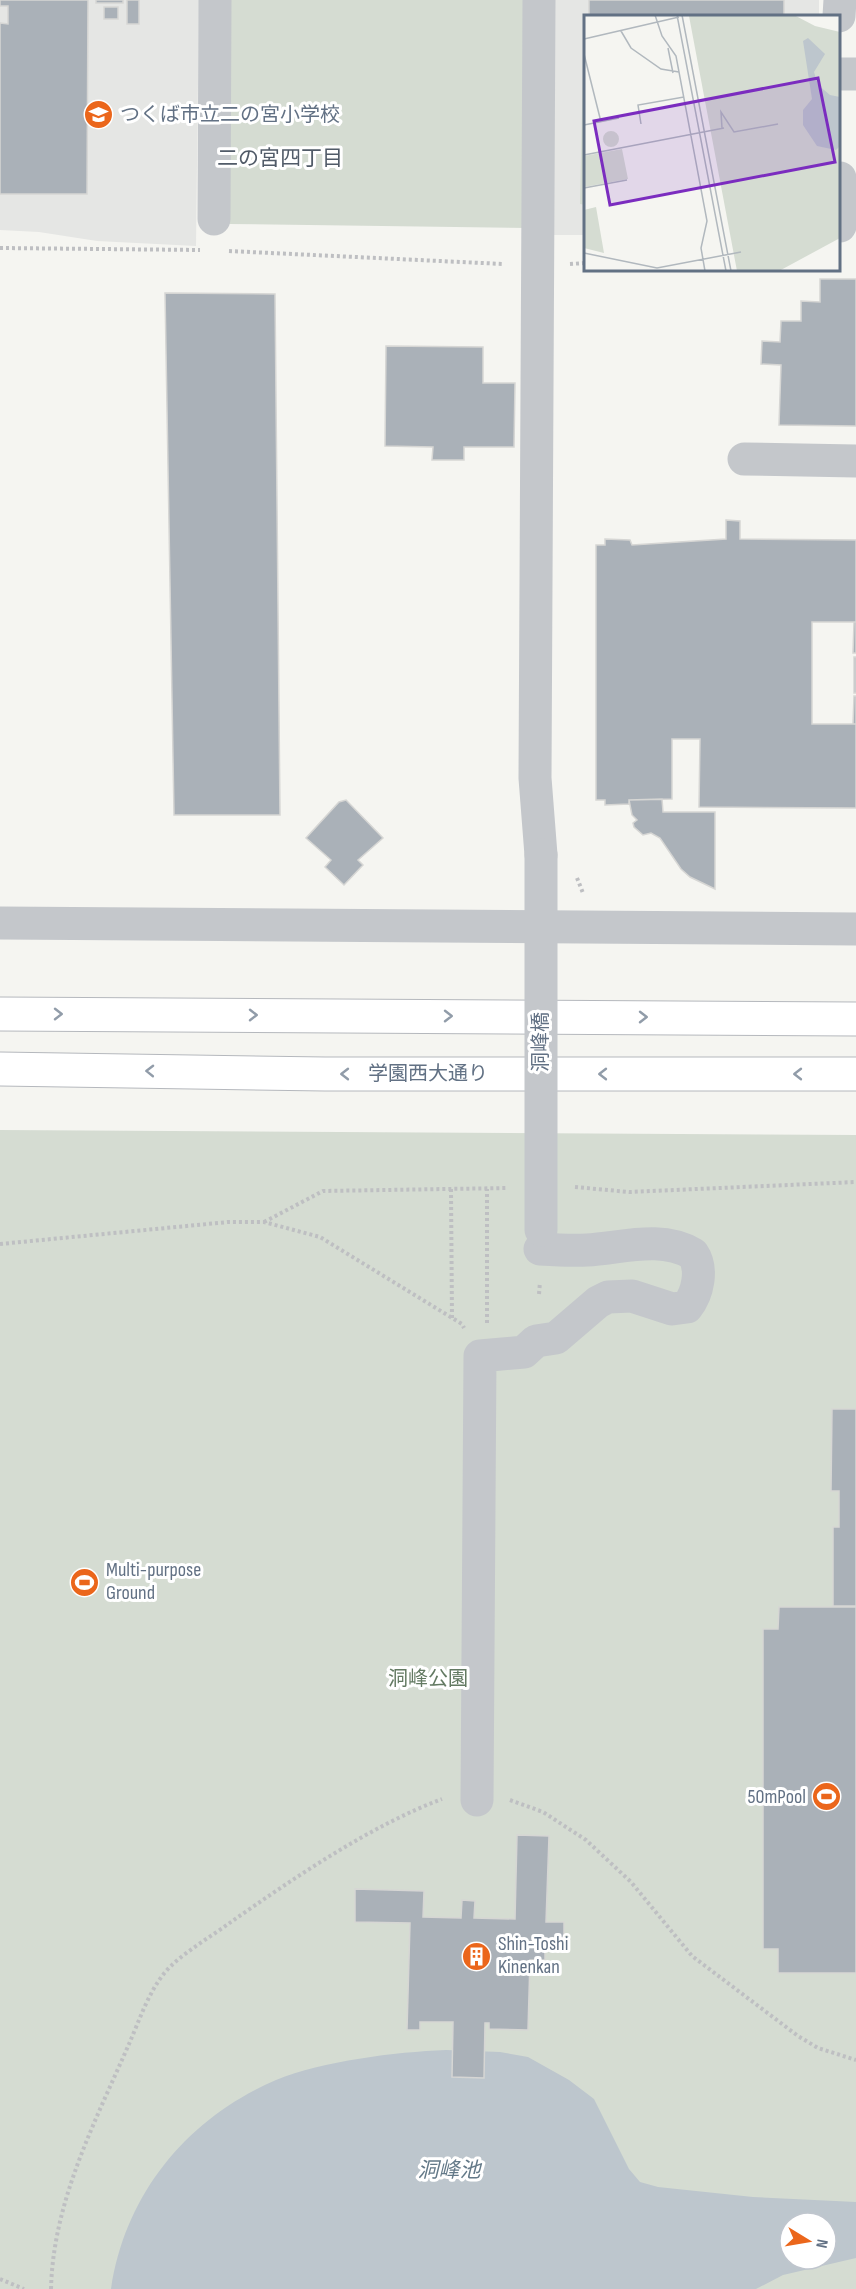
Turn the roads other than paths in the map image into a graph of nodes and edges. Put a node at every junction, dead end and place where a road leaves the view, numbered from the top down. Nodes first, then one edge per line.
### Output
1 (215, 0) edge
2 (539, 0) edge
3 (840, 0) edge
4 (839, 15) edge
5 (214, 219) dead end
6 (744, 459) dead end
7 (856, 461) edge
8 (0, 923) edge
9 (856, 929) edge
10 (0, 1014) edge
11 (856, 1019) edge
12 (0, 1069) edge
13 (856, 1074) edge
14 (477, 1800) road end

1 - 5 street
2 - 14 street, 洞峰橋, bridge
3 - 4 street
6 - 7 street
8 - 9 street
10 -> 11 main road
13 -> 12 main road, 学園西大通り

